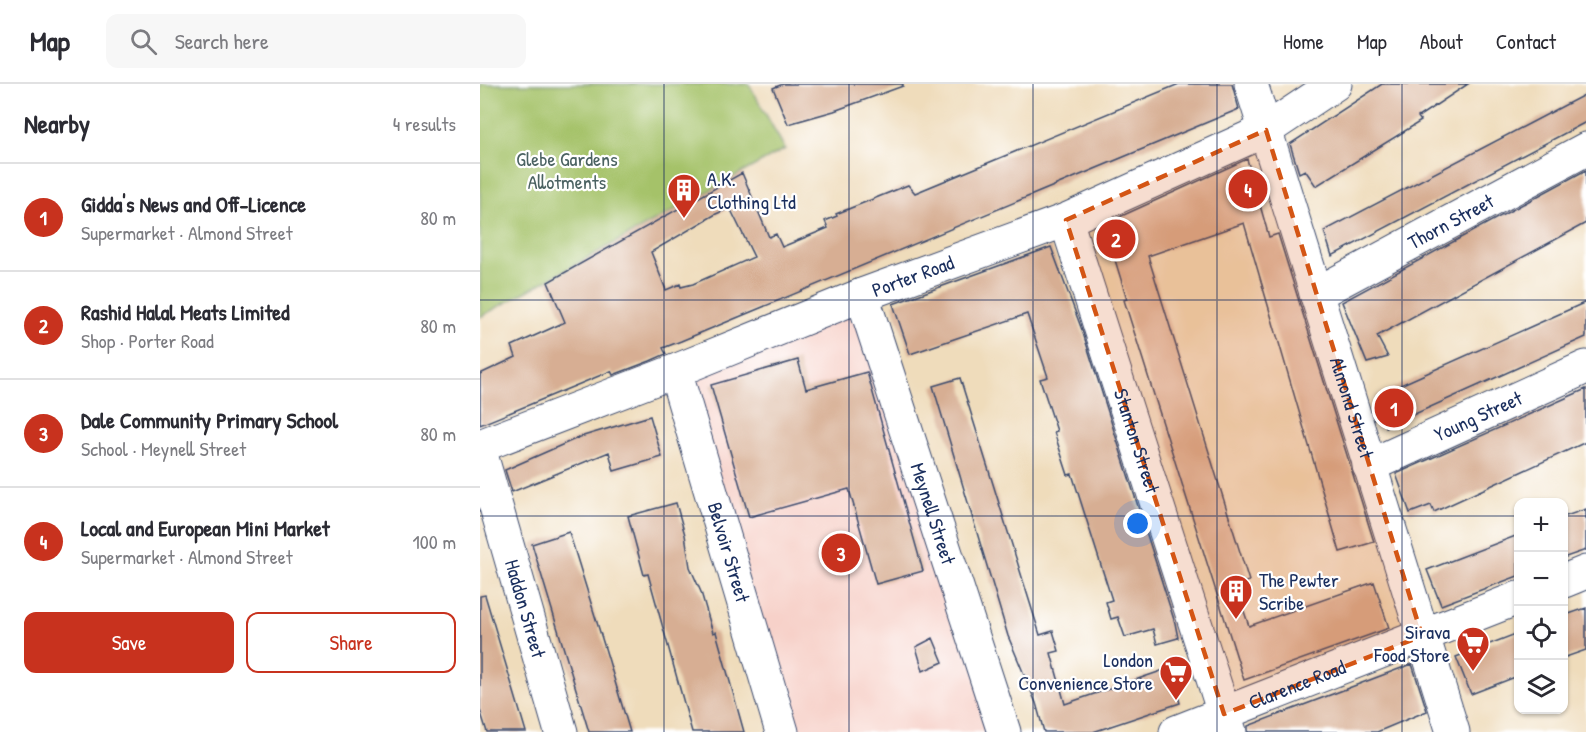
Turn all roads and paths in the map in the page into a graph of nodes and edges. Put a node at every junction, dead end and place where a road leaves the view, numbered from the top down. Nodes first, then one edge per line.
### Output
1 (1251, 84) edge
2 (1335, 84) edge
3 (1266, 130) junction
4 (1586, 148) edge
5 (1066, 220) junction
6 (1316, 294) junction
7 (862, 295) junction
8 (1586, 367) edge
9 (675, 372) junction
10 (480, 446) edge
11 (480, 451) edge
12 (1370, 466) junction
13 (1586, 572) edge
14 (1568, 579) edge
15 (1514, 600) edge
16 (1422, 636) junction
17 (1227, 723) edge
18 (561, 732) edge
19 (782, 732) edge
20 (1004, 732) edge
21 (1176, 732) edge
22 (1453, 732) edge

1 - 3 street, Almond Street
2 - 3 street, Porter Road
3 - 5 street, Porter Road
3 - 6 street, Almond Street
4 - 6 street, Thorn Street
5 - 7 street, Porter Road
5 - 17 street, Stanton Street
6 - 12 street, Almond Street
7 - 9 street, Porter Road
7 - 20 street, Meynell Street
8 - 12 street, Young Street
9 - 10 street, Porter Road
9 - 19 street, Belvoir Street
11 - 18 street, Haddon Street
12 - 16 street, Almond Street
13 - 14 street
15 - 16 street, Clarence Road
16 - 17 street, Clarence Road
16 - 22 street, Almond Street
17 - 21 street, Clarence Road

